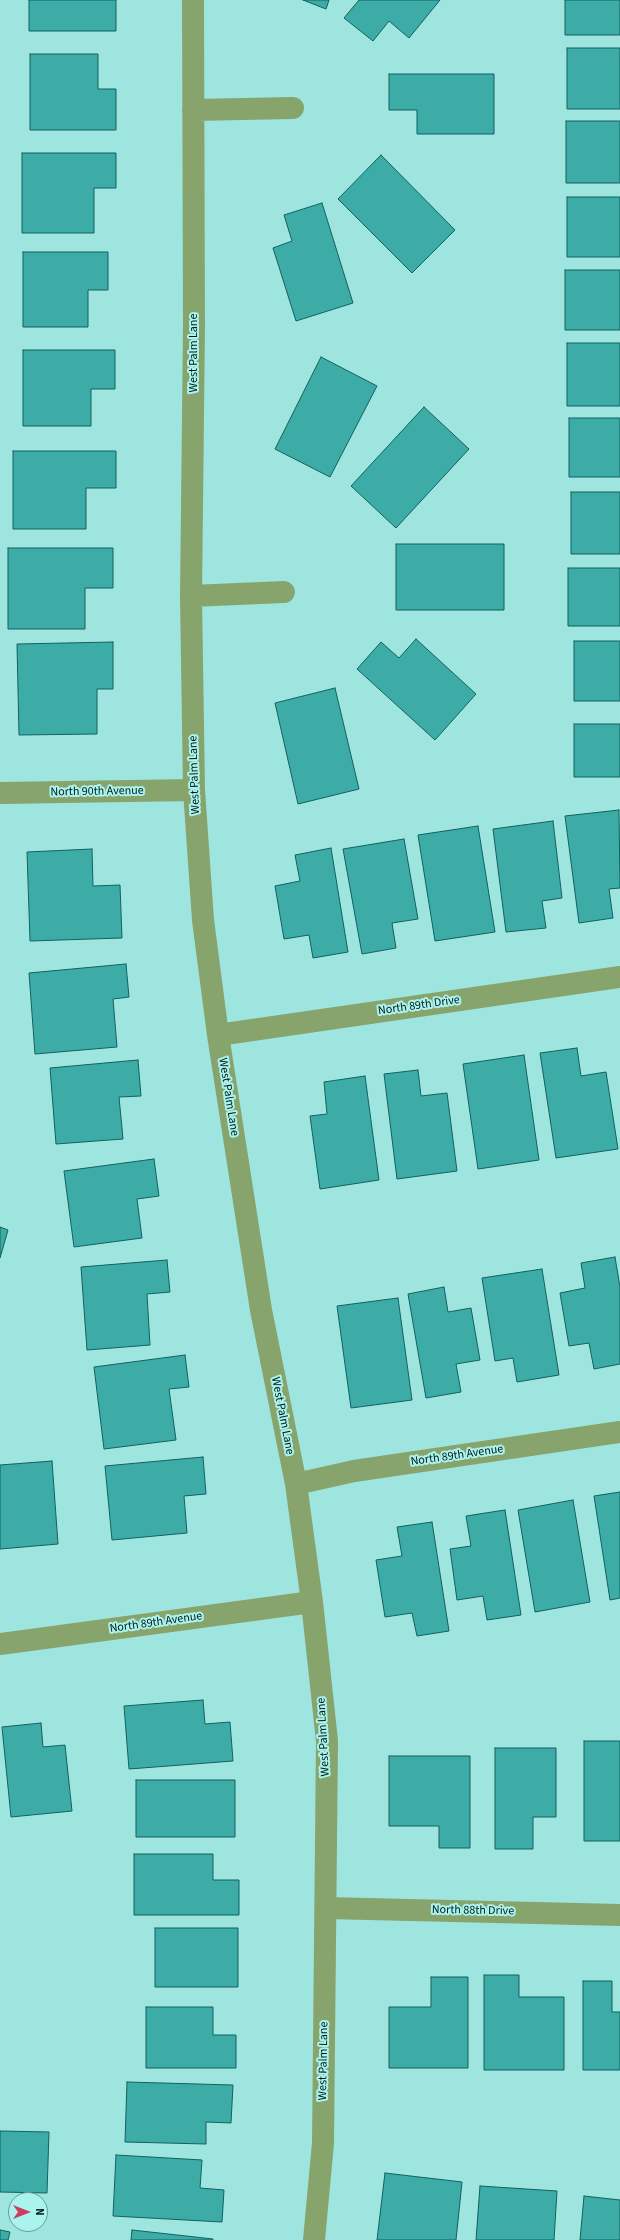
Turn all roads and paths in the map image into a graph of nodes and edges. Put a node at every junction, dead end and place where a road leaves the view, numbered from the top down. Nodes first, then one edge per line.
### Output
1 (193, 0) edge
2 (293, 108) dead end
3 (193, 110) junction
4 (284, 592) dead end
5 (191, 596) junction
6 (194, 790) junction
7 (0, 793) edge
8 (620, 977) edge
9 (218, 1035) junction
10 (620, 1432) edge
11 (296, 1484) junction
12 (312, 1602) junction
13 (0, 1644) edge
14 (326, 1908) junction
15 (620, 1915) edge
16 (314, 2240) edge

1 - 3 street, West Palm Lane
2 - 3 street
3 - 5 street, West Palm Lane
4 - 5 street
5 - 6 street, West Palm Lane
6 - 7 street, North 90th Avenue
6 - 9 street, West Palm Lane
8 - 9 street, North 89th Drive
9 - 11 street, West Palm Lane
10 - 11 street, North 89th Avenue
11 - 12 street, West Palm Lane
12 - 13 street, North 89th Avenue
12 - 14 street, West Palm Lane
14 - 15 street, North 88th Drive
14 - 16 street, West Palm Lane

